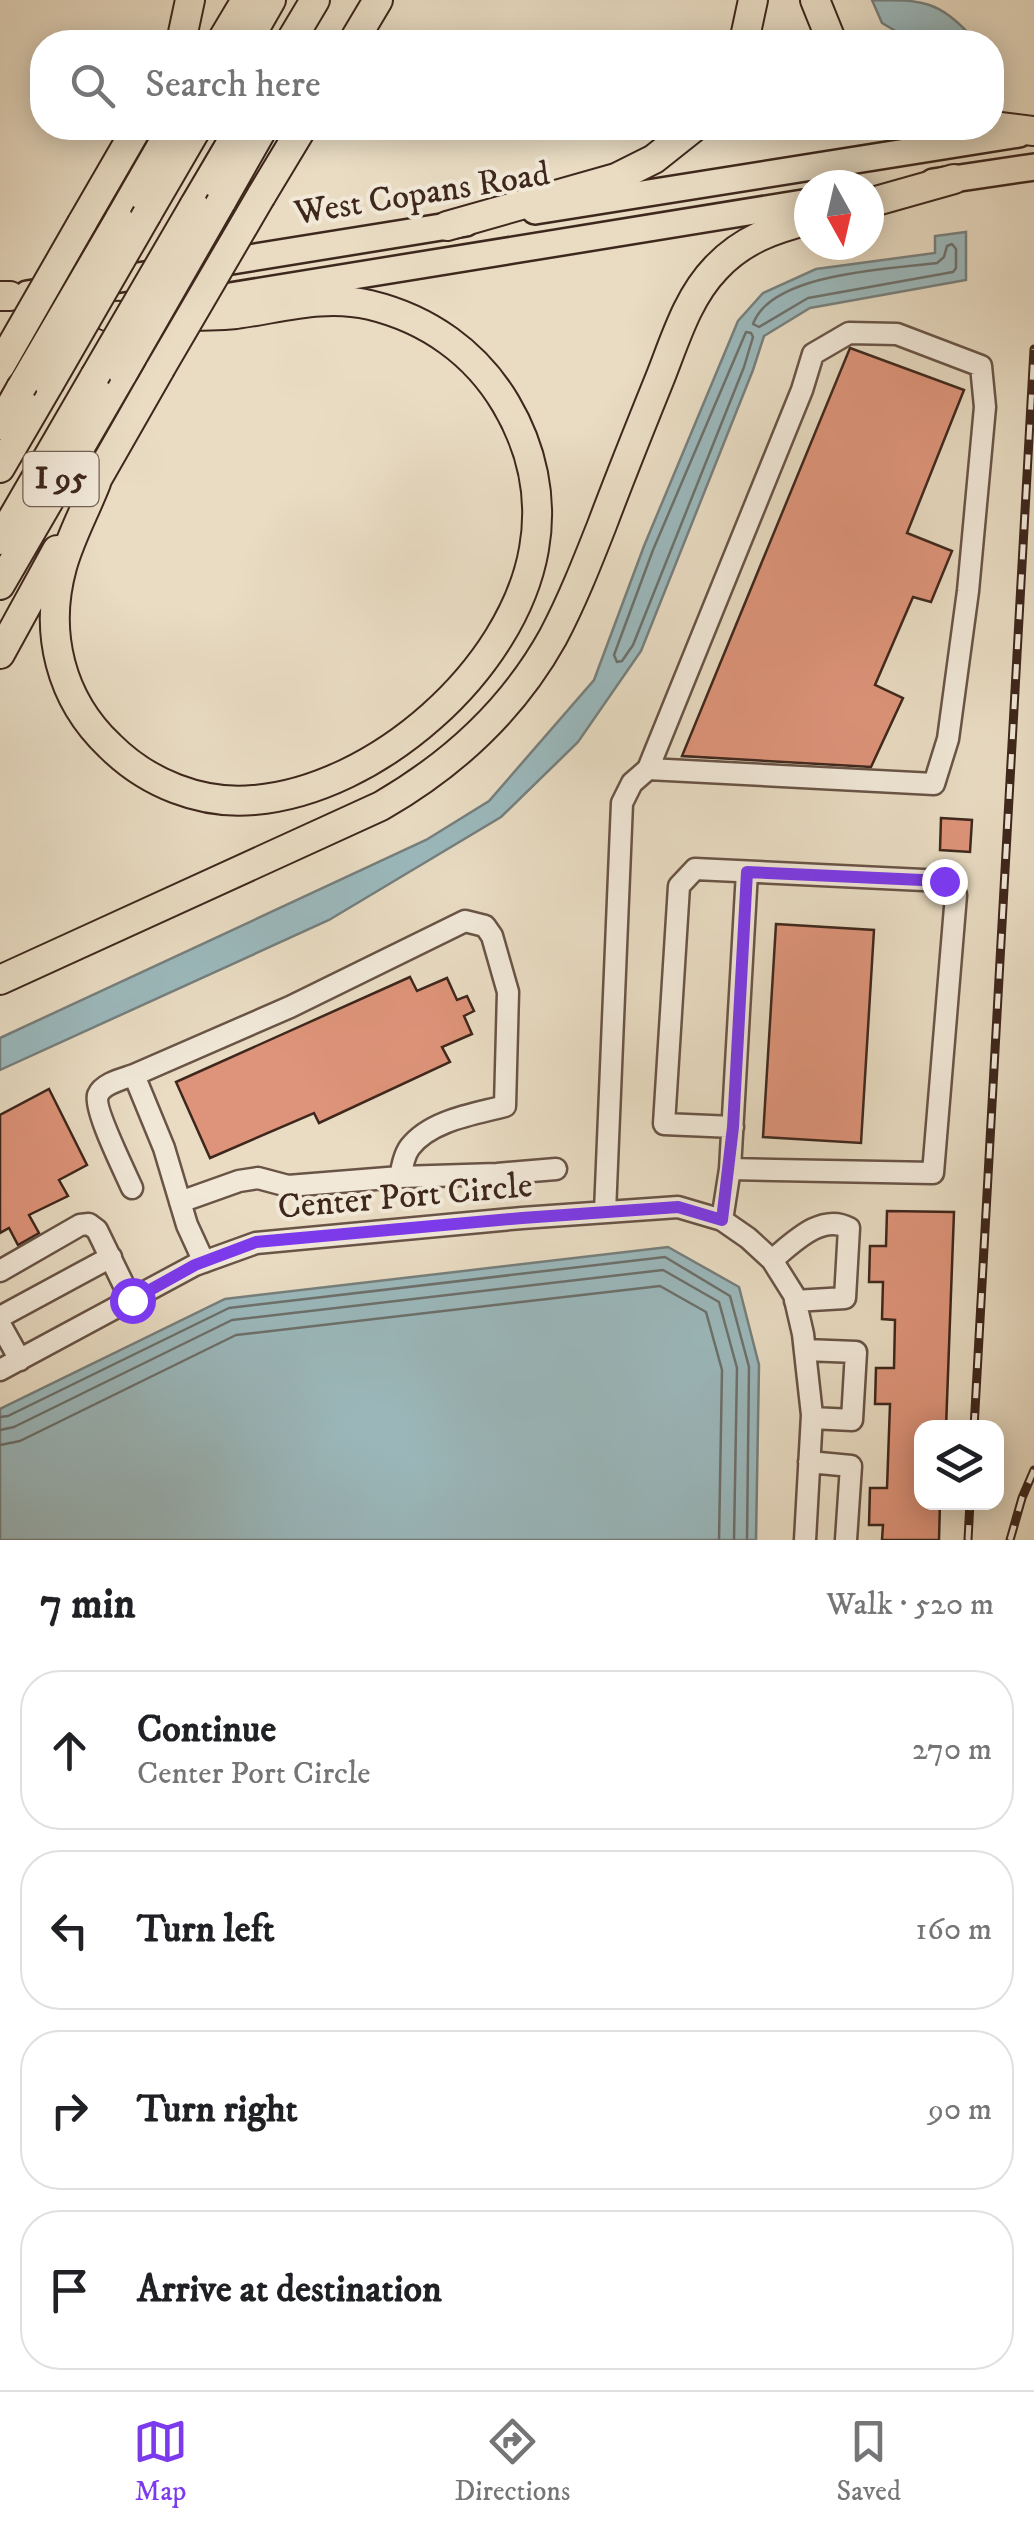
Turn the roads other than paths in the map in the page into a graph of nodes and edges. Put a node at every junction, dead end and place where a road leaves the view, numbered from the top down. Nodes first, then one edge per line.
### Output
1 (190, 0) edge
2 (246, 0) edge
3 (271, 0) edge
4 (316, 0) edge
5 (335, 0) edge
6 (378, 0) edge
7 (753, 0) edge
8 (816, 0) edge
9 (184, 30) edge
10 (228, 30) edge
11 (253, 30) edge
12 (297, 30) edge
13 (318, 30) edge
14 (359, 30) edge
15 (747, 30) edge
16 (827, 30) edge
17 (1004, 127) edge
18 (1034, 131) edge
19 (1004, 136) edge
20 (130, 140) edge
21 (167, 140) edge
22 (188, 140) edge
23 (235, 140) edge
24 (254, 140) edge
25 (295, 140) edge
26 (678, 140) edge
27 (978, 140) edge
28 (1034, 166) edge
29 (954, 179) junction
30 (884, 191) edge
31 (884, 199) edge
32 (208, 204) junction
33 (794, 204) edge
34 (133, 217) junction
35 (794, 223) edge
36 (447, 226) junction
37 (3, 297) edge
38 (108, 316) junction
39 (0, 333) edge
40 (0, 366) edge
41 (109, 374) junction
42 (35, 386) junction
43 (0, 425) edge
44 (0, 468) edge
45 (96, 483) junction
46 (0, 540) edge
47 (0, 585) edge
48 (0, 654) edge
49 (648, 769) junction
50 (747, 872) junction
51 (0, 980) edge
52 (134, 1076) junction
53 (733, 1127) junction
54 (730, 1168) junction
55 (556, 1169) dead end
56 (400, 1177) junction
57 (132, 1188) dead end
58 (180, 1202) junction
59 (605, 1212) junction
60 (722, 1220) junction
61 (110, 1257) junction
62 (772, 1260) junction
63 (204, 1262) junction
64 (0, 1271) edge
65 (132, 1300) junction
66 (795, 1301) junction
67 (0, 1320) edge
68 (805, 1350) junction
69 (20, 1360) junction
70 (0, 1370) edge
71 (812, 1418) junction
72 (809, 1462) junction
73 (806, 1540) edge
74 (846, 1540) edge

1 - 9 highway
2 - 10 highway
3 - 11 highway
4 - 12 highway
5 - 13 highway
6 - 14 highway
7 - 15 highway
8 - 16 highway
17 - 18 highway
18 - 19 main road, West Copans Road
20 - 40 highway, bridge
21 - 34 highway, I 95
22 - 34 highway
23 - 32 highway
24 - 32 highway, I 95
25 - 45 highway, bridge
26 - 36 highway
27 - 36 main road, West Copans Road
28 - 29 main road
29 - 30 main road
29 - 31 highway
32 - 41 highway, I 95, bridge
33 - 38 main road, West Copans Road
34 - 42 highway, I 95, bridge
35 - 51 highway
36 - 37 main road, West Copans Road
38 - 39 main road, West Copans Road
38 - 45 highway
41 - 46 highway
41 - 47 highway, I 95
42 - 43 highway, I 95
42 - 44 highway
45 - 48 highway
49 - 49 street
49 - 59 street
50 - 53 street
50 - 53 street
50 - 54 street
52 - 56 street
52 - 57 street
52 - 58 street
53 - 54 street
54 - 60 street
55 - 56 street
56 - 58 street
58 - 63 street
59 - 60 street, Center Port Circle
59 - 63 street, Center Port Circle
60 - 62 street, Center Port Circle
61 - 64 street
61 - 65 street
61 - 67 street
62 - 66 street, Center Port Circle
62 - 66 street
63 - 65 street, Center Port Circle
65 - 69 street, Center Port Circle
66 - 68 street, Center Port Circle
67 - 69 street
68 - 71 street, Center Port Circle
68 - 71 street
69 - 70 street, Center Port Circle
71 - 72 street, Center Port Circle
72 - 73 street, Center Port Circle
72 - 74 street

